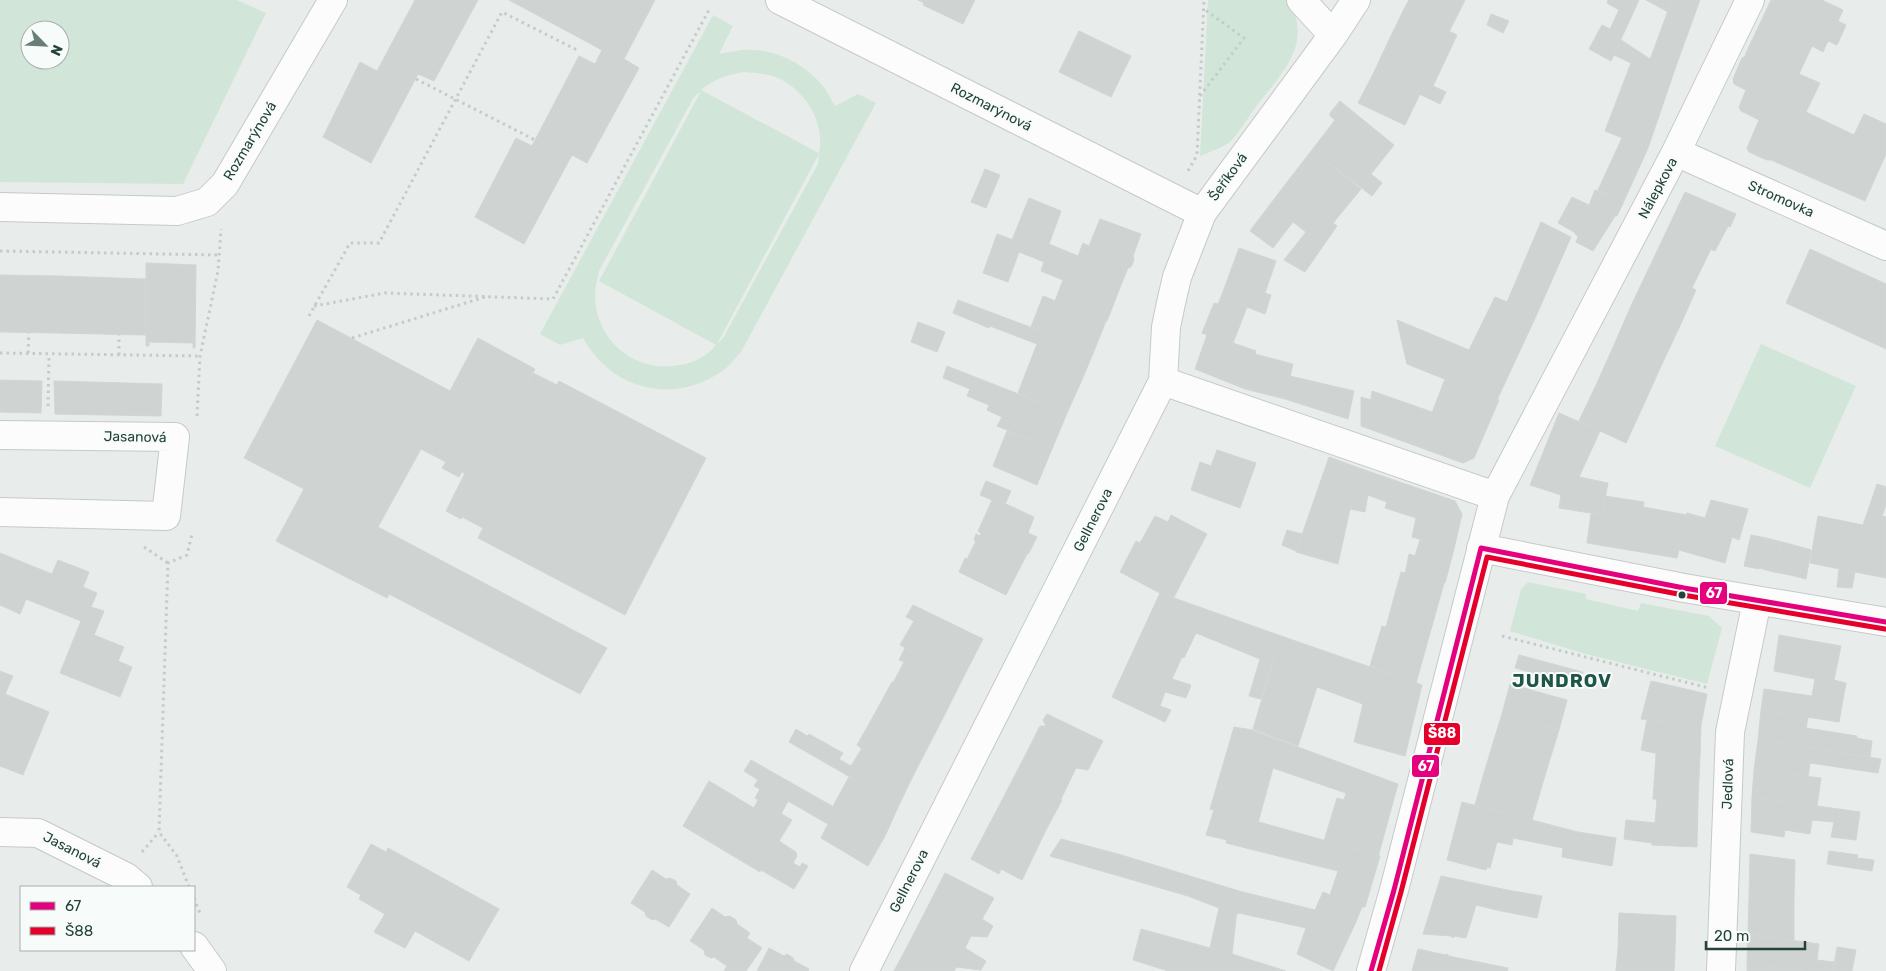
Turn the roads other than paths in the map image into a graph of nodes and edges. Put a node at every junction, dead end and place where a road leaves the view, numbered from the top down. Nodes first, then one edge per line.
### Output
1 (333, 0) edge
2 (780, 0) edge
3 (1301, 0) edge
4 (1356, 0) edge
5 (1750, 0) edge
6 (1333, 35) junction
7 (1676, 152) junction
8 (0, 207) edge
9 (1202, 213) junction
10 (1886, 246) edge
11 (1164, 381) junction
12 (0, 435) edge
13 (1495, 496) junction
14 (0, 512) edge
15 (1480, 548) junction
16 (1757, 600) junction
17 (1886, 622) edge
18 (0, 832) edge
19 (137, 886) edge
20 (195, 947) edge
21 (212, 971) edge
22 (864, 971) edge
23 (1371, 971) edge
24 (1721, 971) edge

1 - 8 street, Rozmarýnová
2 - 9 street, Rozmarýnová
3 - 6 street
4 - 6 street, Šeříková
5 - 7 street, Nálepkova
6 - 9 street, Šeříková
7 - 10 street, Stromovka
7 - 13 street, Nálepkova
9 - 11 street, Šeříková
11 - 13 street
11 - 22 street, Gellnerova
12 - 14 street, Jasanová
13 - 15 street, Nálepkova
15 - 16 street
15 - 23 street, Nálepkova
16 - 17 street
16 - 24 street, Jedlová
18 - 19 street, Jasanová
20 - 21 street

